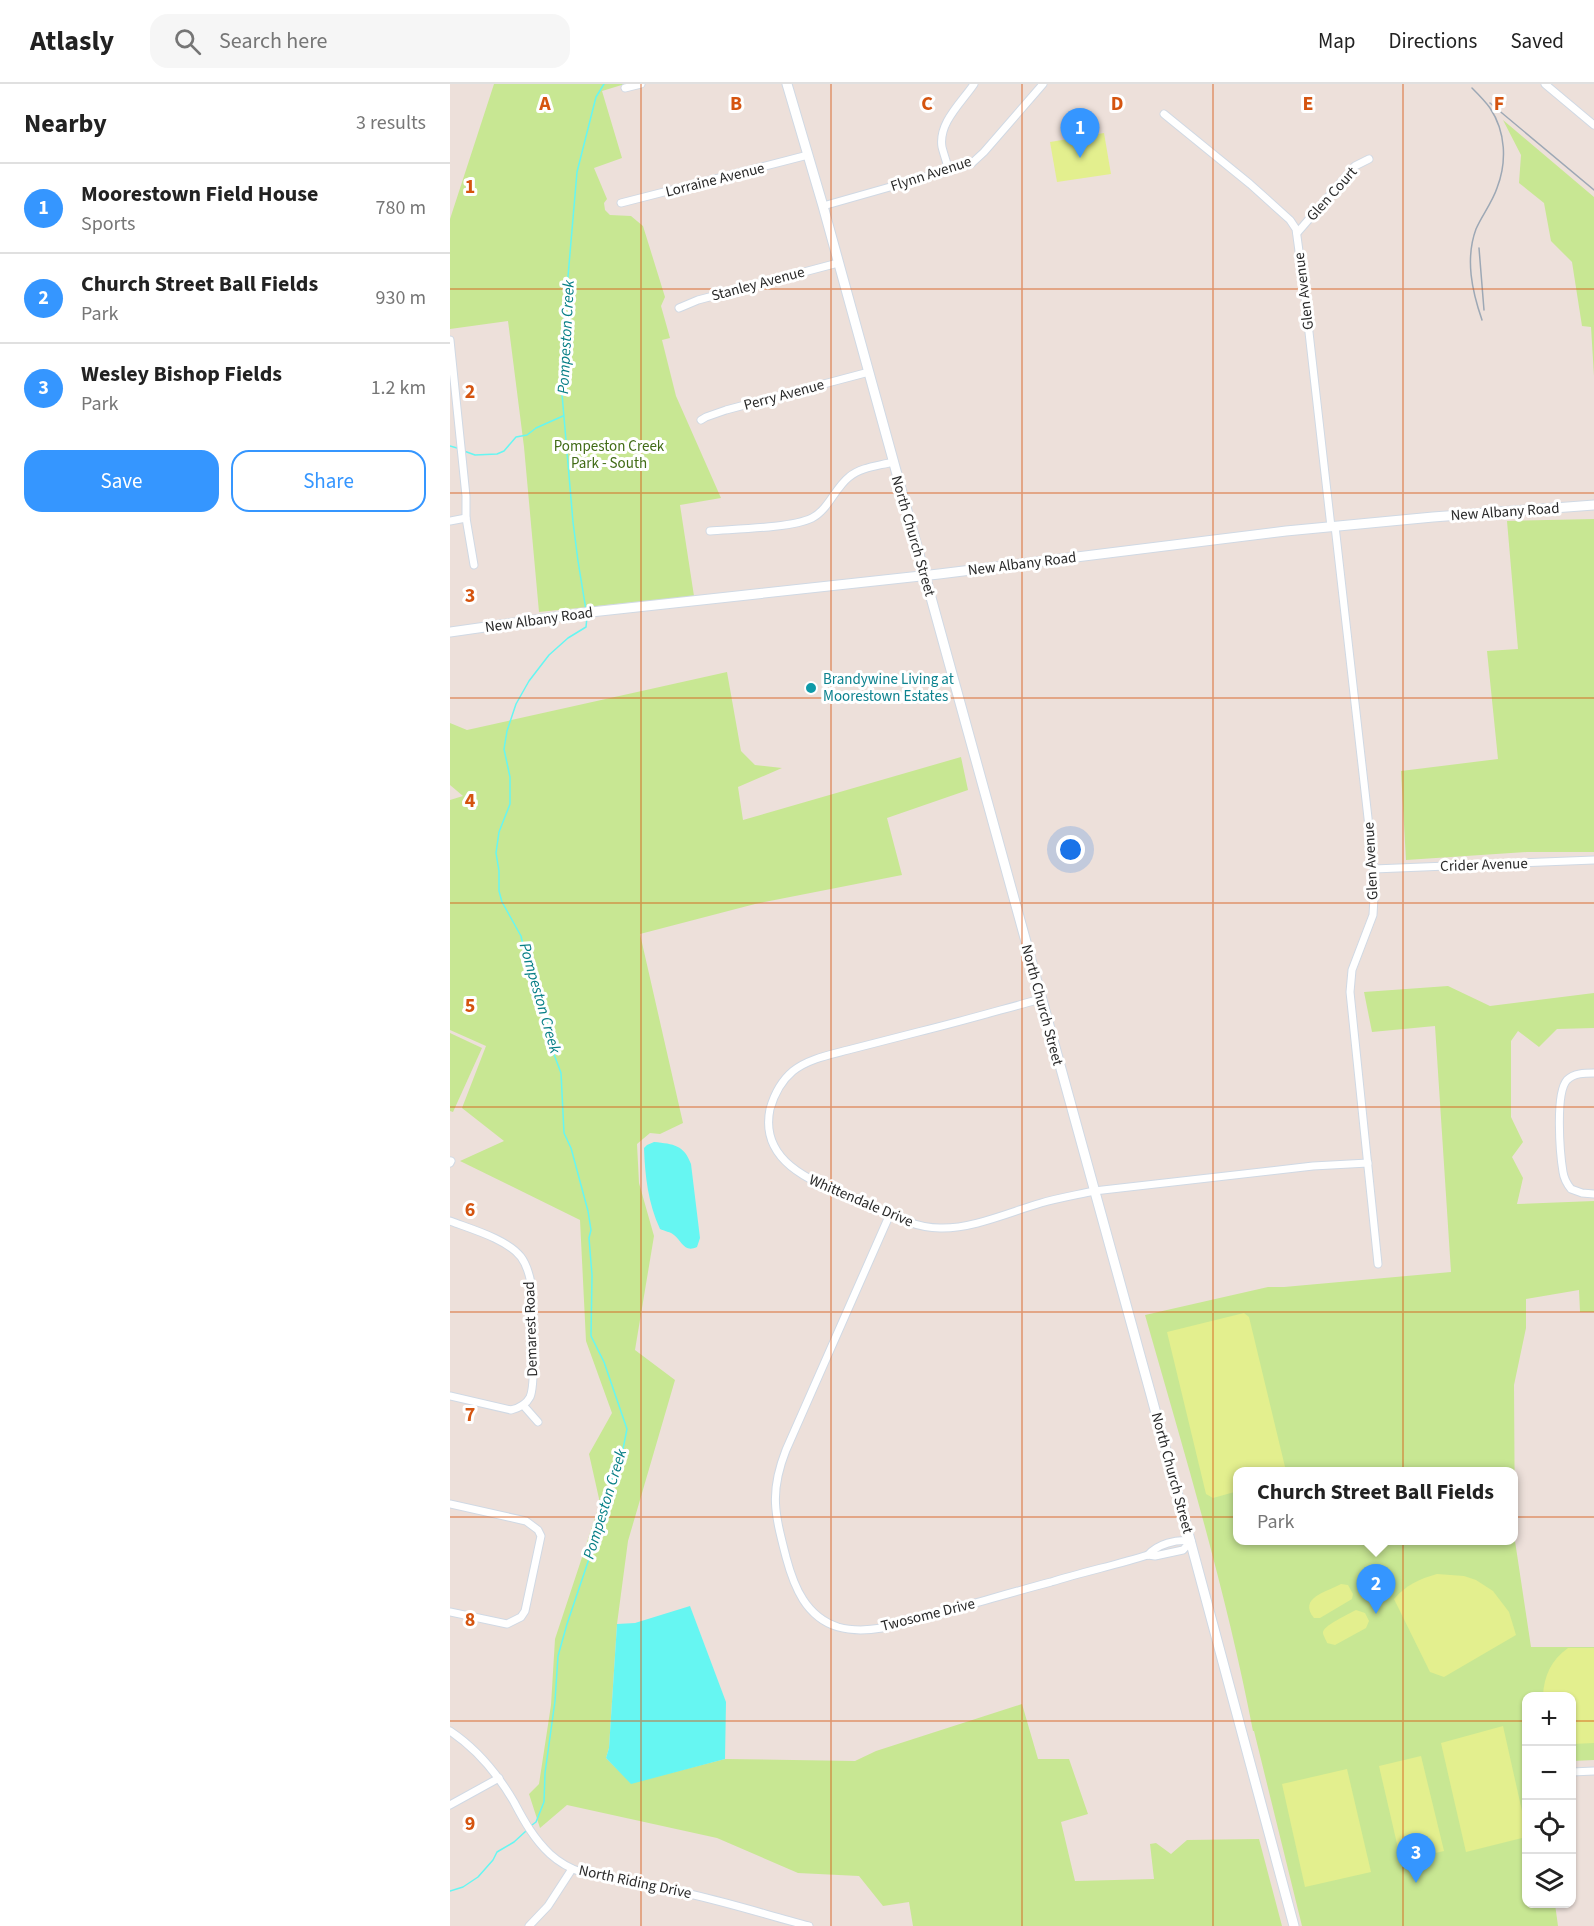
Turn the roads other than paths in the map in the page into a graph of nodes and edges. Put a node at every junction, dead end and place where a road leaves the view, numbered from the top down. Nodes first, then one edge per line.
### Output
1 (641, 84) edge
2 (787, 84) edge
3 (974, 84) edge
4 (1043, 84) edge
5 (1545, 84) edge
6 (626, 88) dead end
7 (1164, 114) dead end
8 (1594, 125) edge
9 (808, 155) junction
10 (1369, 159) dead end
11 (949, 171) junction
12 (621, 203) dead end
13 (823, 206) junction
14 (1297, 232) junction
15 (838, 262) junction
16 (679, 308) dead end
17 (450, 340) edge
18 (868, 372) junction
19 (452, 390) edge
20 (701, 420) dead end
21 (893, 462) junction
22 (1594, 505) edge
23 (466, 518) junction
24 (450, 521) edge
25 (1333, 526) junction
26 (710, 531) dead end
27 (474, 565) dead end
28 (925, 576) junction
29 (450, 632) edge
30 (1594, 860) edge
31 (1374, 869) junction
32 (1041, 999) junction
33 (1594, 1073) edge
34 (1368, 1163) junction
35 (1094, 1191) junction
36 (1594, 1194) edge
37 (890, 1214) junction
38 (450, 1221) edge
39 (1378, 1264) dead end
40 (450, 1396) edge
41 (523, 1405) junction
42 (538, 1422) dead end
43 (450, 1504) edge
44 (1191, 1541) junction
45 (450, 1612) edge
46 (450, 1731) edge
47 (1594, 1771) edge
48 (1576, 1772) edge
49 (499, 1778) junction
50 (450, 1805) edge
51 (572, 1869) junction
52 (529, 1926) edge
53 (809, 1926) edge
54 (1294, 1926) edge

1 - 6 street
2 - 9 main road, North Church Street
3 - 11 street
4 - 11 street, Flynn Avenue
5 - 8 street
7 - 14 street, Glen Avenue
9 - 12 street, Lorraine Avenue
9 - 13 main road, North Church Street
10 - 14 street, Glen Court
11 - 13 street, Flynn Avenue
13 - 15 main road, North Church Street
14 - 25 street, Glen Avenue
15 - 16 street, Stanley Avenue
15 - 18 main road, North Church Street
17 - 19 street
18 - 20 street, Perry Avenue
18 - 21 main road, North Church Street
19 - 23 street
21 - 26 street
21 - 28 main road, North Church Street
22 - 25 main road, New Albany Road
23 - 24 street
23 - 27 street
25 - 28 main road, New Albany Road
25 - 31 street, Glen Avenue
28 - 29 main road, New Albany Road
28 - 32 main road, North Church Street
30 - 31 street, Crider Avenue
31 - 34 street, Glen Avenue
32 - 35 main road, North Church Street
32 - 37 street, Whittendale Drive
33 - 36 street
34 - 35 street, Whittendale Drive
34 - 39 street, Glen Avenue
35 - 37 street, Whittendale Drive
35 - 44 main road, North Church Street
37 - 44 street, Twosome Drive
38 - 41 street, Demarest Road
40 - 41 street
41 - 42 street
43 - 45 street
44 - 54 main road, North Church Street
46 - 49 street, North Riding Drive
47 - 48 street
49 - 50 street
49 - 51 street, North Riding Drive
51 - 52 street
51 - 53 street, North Riding Drive

